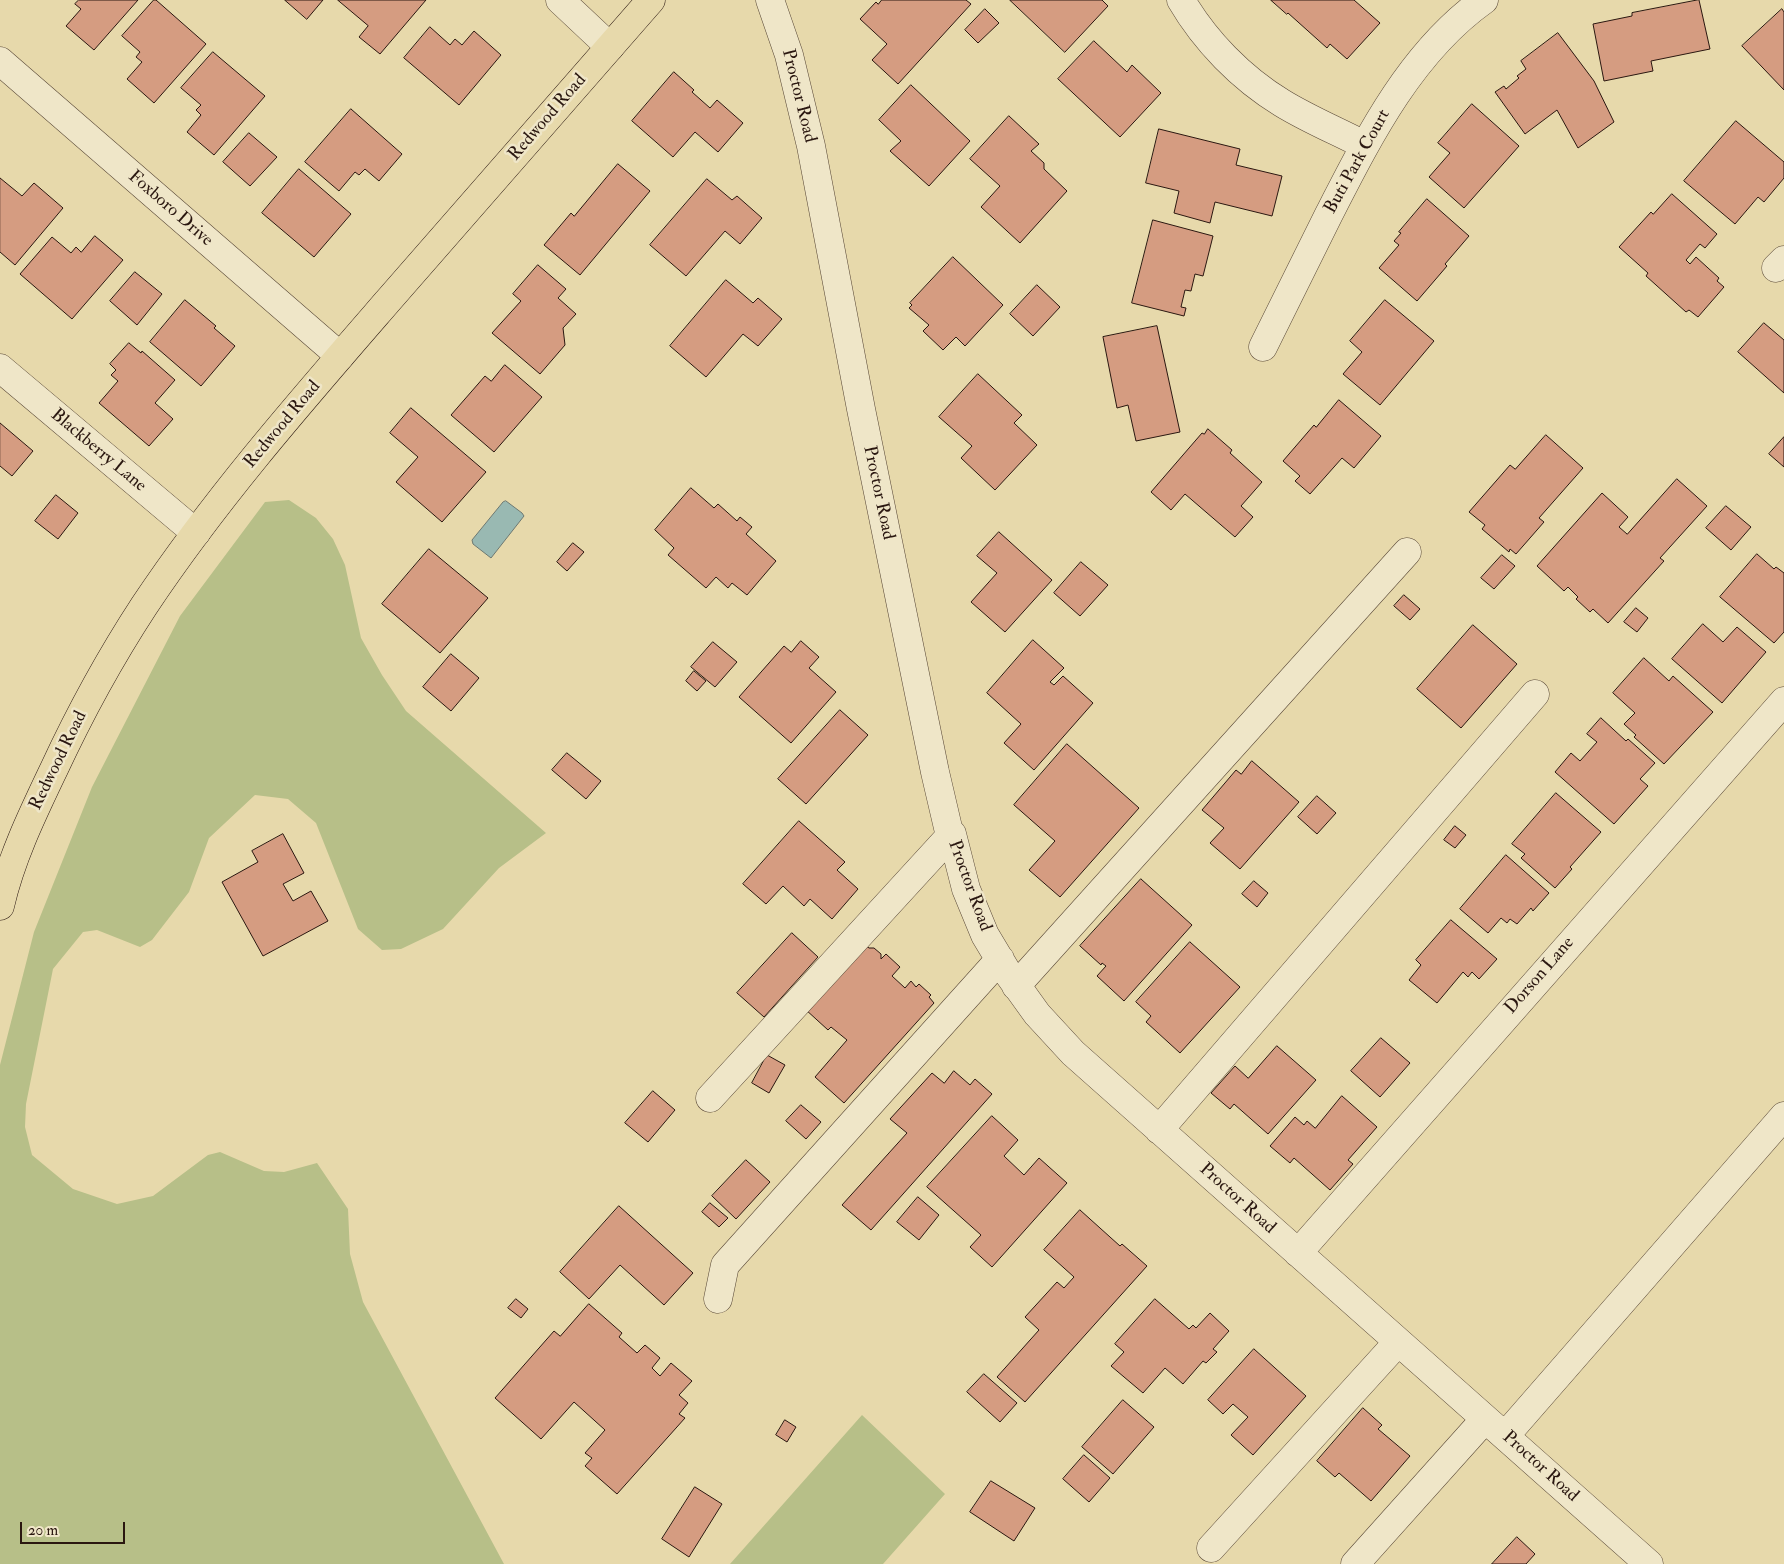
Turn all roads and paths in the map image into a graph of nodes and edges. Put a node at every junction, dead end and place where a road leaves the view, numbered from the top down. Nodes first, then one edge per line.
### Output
1 (560, 0) edge
2 (651, 0) edge
3 (770, 0) edge
4 (1181, 0) edge
5 (1484, 0) edge
6 (610, 47) junction
7 (0, 61) edge
8 (1364, 145) junction
9 (1262, 347) dead end
10 (340, 356) junction
11 (0, 368) edge
12 (196, 533) junction
13 (1407, 552) dead end
14 (1535, 694) dead end
15 (1784, 701) edge
16 (952, 834) junction
17 (4, 875) edge
18 (0, 906) edge
19 (1000, 959) junction
20 (1016, 986) junction
21 (710, 1098) dead end
22 (1784, 1116) edge
23 (1159, 1130) junction
24 (1298, 1253) junction
25 (718, 1299) dead end
26 (1398, 1342) junction
27 (1495, 1427) junction
28 (1211, 1548) dead end
29 (1355, 1564) edge
30 (1649, 1564) edge

1 - 6 street
2 - 6 main road, Redwood Road
3 - 16 street, Proctor Road
4 - 8 street
5 - 8 street, Buti Park Court
6 - 10 main road, Redwood Road
7 - 10 street, Foxboro Drive
8 - 9 street, Buti Park Court
10 - 12 main road, Redwood Road
11 - 12 street, Blackberry Lane
12 - 17 main road, Redwood Road
13 - 20 street
14 - 23 street
15 - 24 street, Dorson Lane
16 - 19 street, Proctor Road
16 - 21 street
17 - 18 main road, Redwood Road
19 - 20 street, Proctor Road
19 - 25 street
20 - 23 street, Proctor Road
22 - 27 street
23 - 24 street, Proctor Road
24 - 26 street, Proctor Road
26 - 27 street, Proctor Road
26 - 28 street
27 - 29 street
27 - 30 street, Proctor Road

